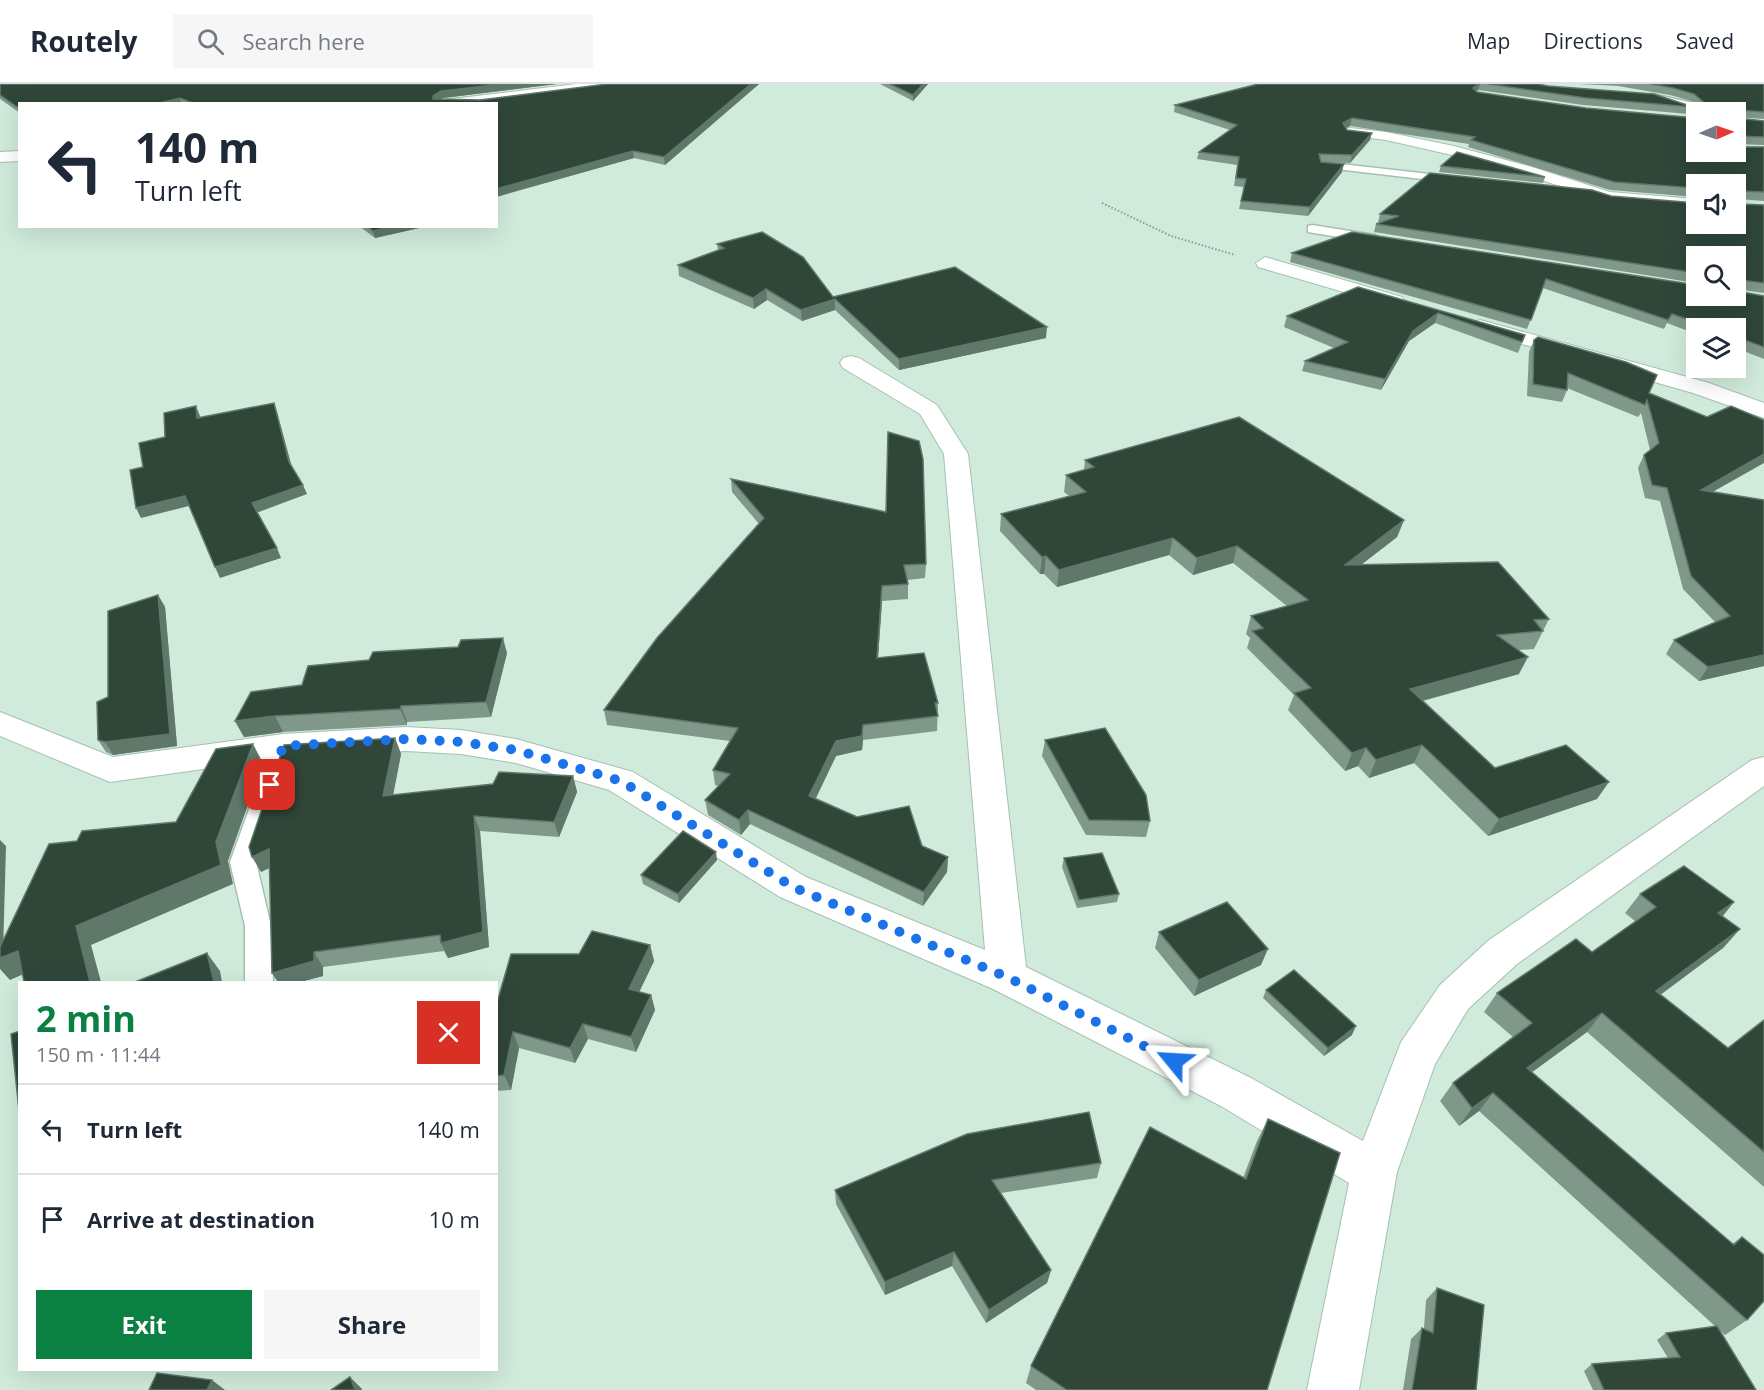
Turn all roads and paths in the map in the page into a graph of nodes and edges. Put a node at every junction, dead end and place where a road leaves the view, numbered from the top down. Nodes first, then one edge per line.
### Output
1 (609, 84) edge
2 (1639, 95) edge
3 (460, 102) edge
4 (1686, 106) edge
5 (1350, 132) edge
6 (18, 156) edge
7 (0, 158) edge
8 (1323, 165) edge
9 (1472, 182) edge
10 (1549, 190) edge
11 (1589, 193) junction
12 (1102, 203) dead end
13 (1686, 204) edge
14 (1312, 229) dead end
15 (1393, 242) edge
16 (1264, 263) joint
17 (1419, 308) edge
18 (1463, 321) edge
19 (851, 363) dead end
20 (1764, 411) edge
21 (0, 723) edge
22 (283, 746) junction
23 (1764, 769) edge
24 (1007, 977) junction
25 (259, 981) edge
26 (1374, 1173) junction
27 (1333, 1390) edge

1 - 3 street
2 - 4 lane
5 - 11 street
6 - 7 street
8 - 9 lane
10 - 11 lane
11 - 13 street
12 - 16 path
14 - 15 lane
16 - 17 street
18 - 20 street
19 - 24 street
21 - 22 street
22 - 24 street
22 - 25 lane
23 - 26 street
24 - 26 street
26 - 27 street

